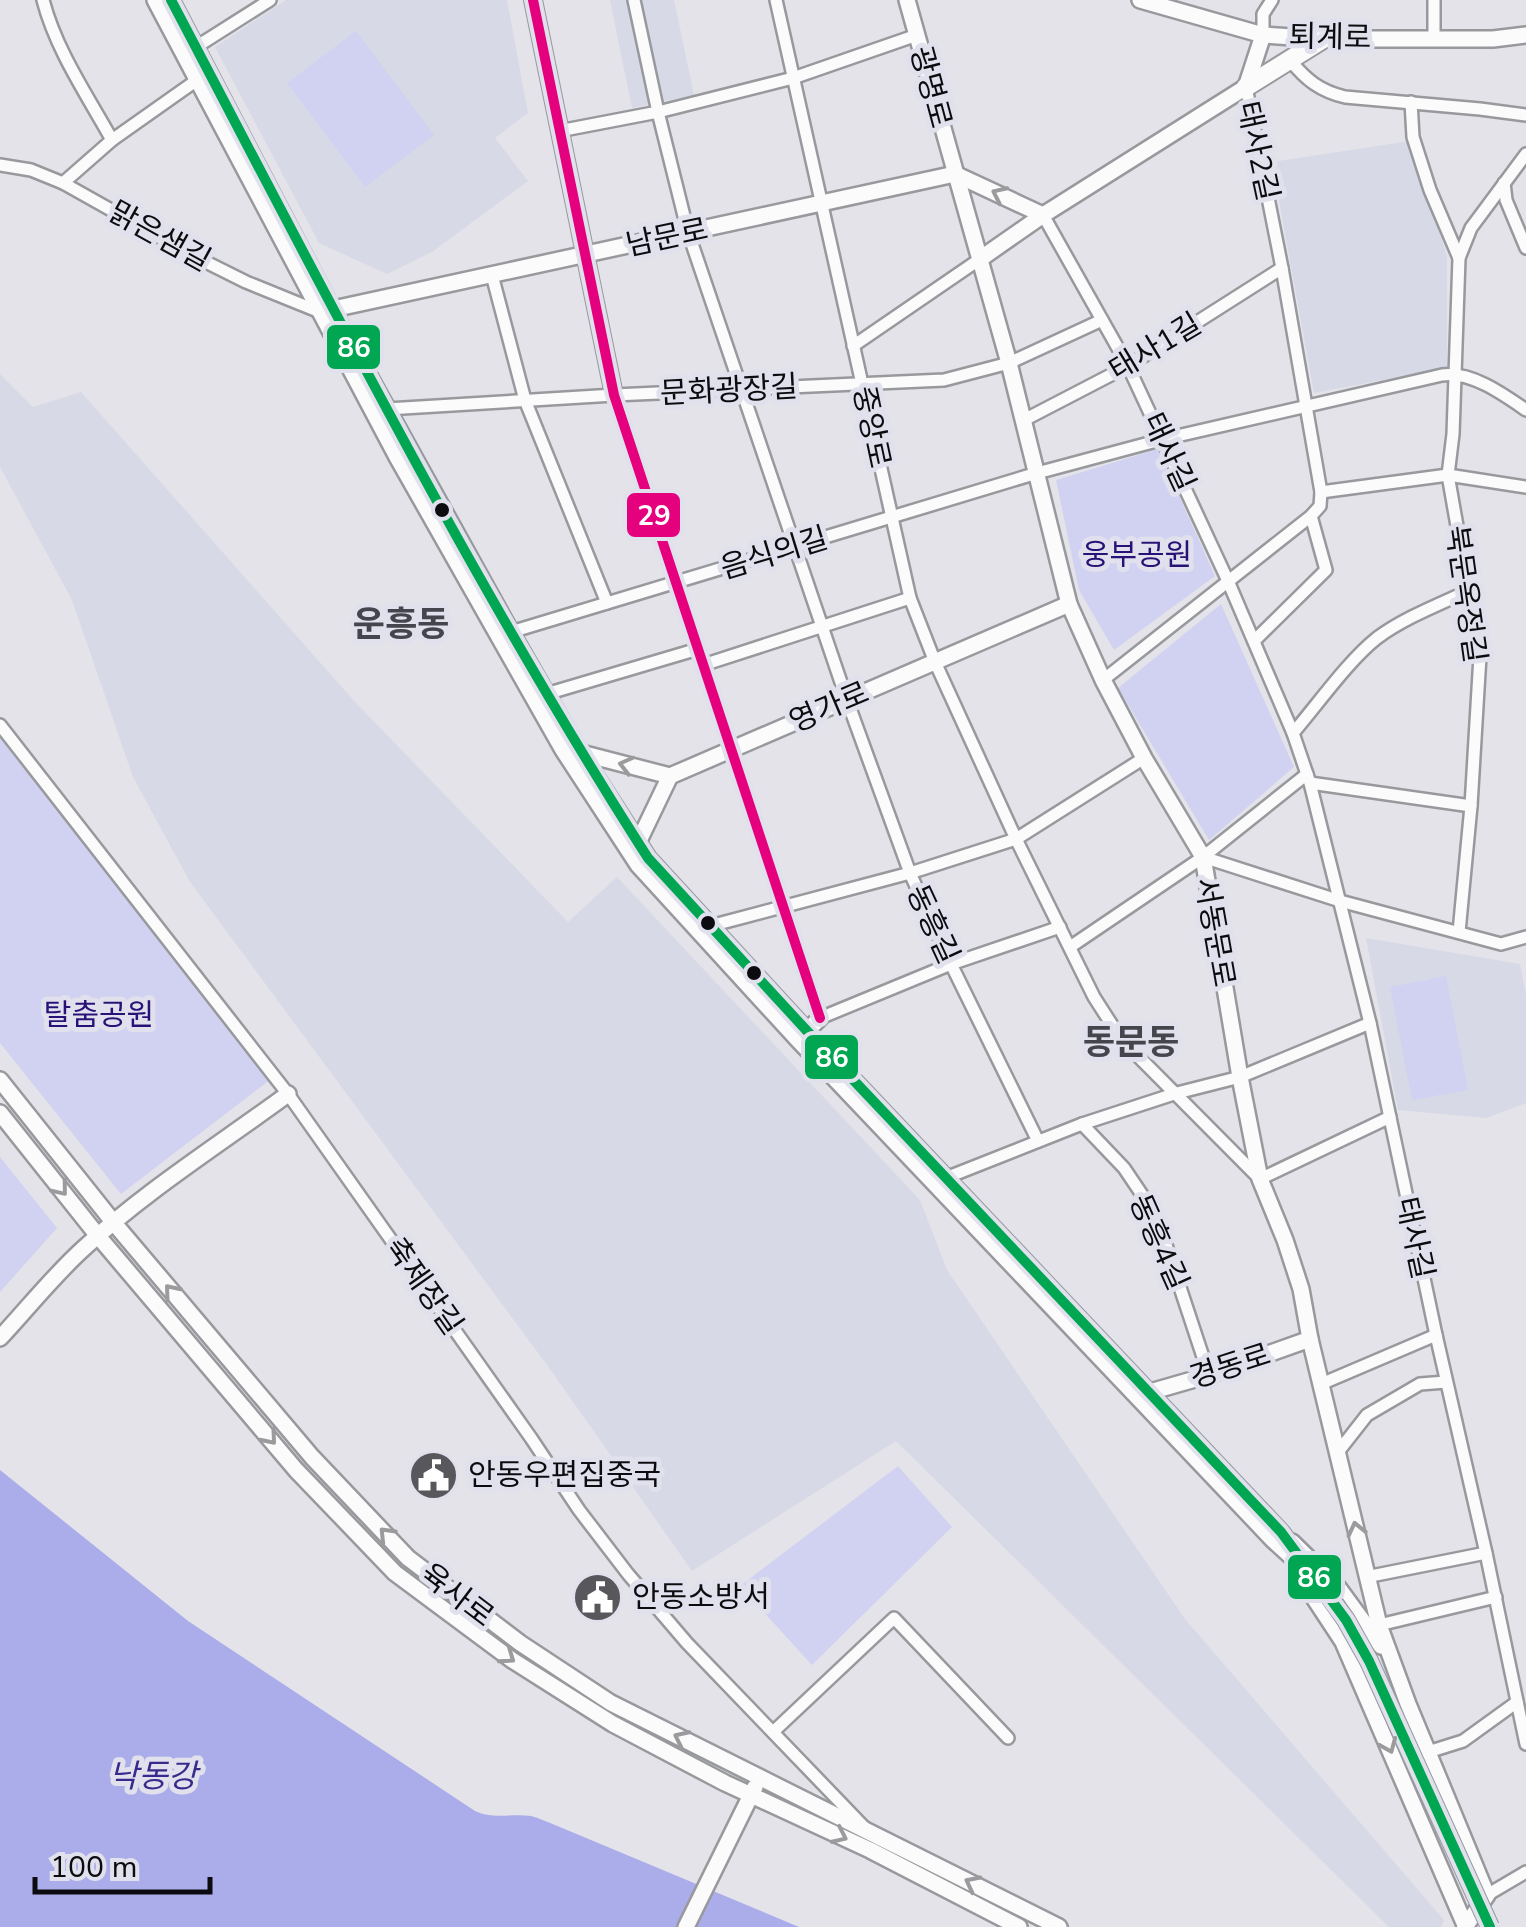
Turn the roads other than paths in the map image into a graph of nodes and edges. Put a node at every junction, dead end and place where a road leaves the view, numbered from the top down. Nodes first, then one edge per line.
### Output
1 (43, 0) edge
2 (154, 0) edge
3 (171, 0) edge
4 (270, 0) edge
5 (533, 0) edge
6 (634, 0) edge
7 (776, 0) edge
8 (907, 0) edge
9 (1140, 0) edge
10 (1272, 0) edge
11 (1434, 0) edge
12 (917, 35) junction
13 (1526, 35) edge
14 (1263, 36) junction
15 (1434, 38) junction
16 (1323, 39) junction
17 (196, 47) junction
18 (1290, 60) junction
19 (793, 78) junction
20 (197, 80) junction
21 (1246, 87) junction
22 (1412, 102) junction
23 (658, 112) junction
24 (1526, 115) edge
25 (559, 132) junction
26 (112, 140) junction
27 (1526, 154) edge
28 (0, 164) edge
29 (956, 174) junction
30 (63, 183) junction
31 (1504, 184) junction
32 (822, 203) junction
33 (1043, 215) junction
34 (688, 232) junction
35 (1526, 248) edge
36 (586, 254) junction
37 (1459, 258) junction
38 (980, 259) junction
39 (1282, 268) junction
40 (492, 275) junction
41 (326, 311) junction
42 (1102, 320) junction
43 (854, 346) junction
44 (1010, 363) junction
45 (1128, 366) junction
46 (1455, 373) junction
47 (863, 384) junction
48 (741, 389) junction
49 (614, 395) junction
50 (525, 400) junction
51 (1306, 407) junction
52 (387, 409) junction
53 (1526, 410) edge
54 (1024, 420) junction
55 (1164, 439) junction
56 (1037, 473) junction
57 (1448, 476) junction
58 (1526, 487) edge
59 (1321, 492) junction
60 (1311, 516) junction
61 (892, 517) junction
62 (795, 546) junction
63 (1228, 581) junction
64 (676, 582) junction
65 (1468, 591) junction
66 (910, 598) junction
67 (607, 603) junction
68 (1069, 604) junction
69 (822, 626) junction
70 (511, 632) junction
71 (1254, 641) junction
72 (698, 650) junction
73 (935, 662) junction
74 (703, 664) junction
75 (1103, 680) junction
76 (546, 694) junction
77 (847, 700) junction
78 (0, 724) edge
79 (1294, 733) junction
80 (730, 750) junction
81 (581, 753) junction
82 (1144, 758) junction
83 (670, 776) junction
84 (1309, 778) junction
85 (1471, 806) junction
86 (1016, 839) junction
87 (635, 849) junction
88 (1203, 858) junction
89 (910, 873) junction
90 (1340, 902) junction
91 (783, 907) junction
92 (710, 926) junction
93 (1060, 926) junction
94 (1459, 932) junction
95 (1526, 937) edge
96 (1070, 947) junction
97 (951, 964) junction
98 (820, 1018) junction
99 (1370, 1023) junction
100 (803, 1036) junction
101 (1240, 1077) junction
102 (0, 1080) edge
103 (1177, 1093) junction
104 (288, 1094) junction
105 (0, 1113) edge
106 (1390, 1117) junction
107 (1082, 1124) junction
108 (1038, 1140) junction
109 (1260, 1179) junction
110 (940, 1181) junction
111 (114, 1223) junction
112 (98, 1236) junction
113 (1436, 1335) junction
114 (0, 1338) edge
115 (1310, 1340) junction
116 (1210, 1375) junction
117 (1446, 1382) junction
118 (1321, 1384) junction
119 (1146, 1396) junction
120 (1338, 1452) junction
121 (1277, 1536) junction
122 (1486, 1554) junction
123 (1366, 1577) junction
124 (1496, 1598) junction
125 (1379, 1626) junction
126 (1390, 1657) junction
127 (1517, 1702) junction
128 (773, 1732) junction
129 (1008, 1738) dead end
130 (1526, 1744) edge
131 (1428, 1752) junction
132 (760, 1777) junction
133 (751, 1795) junction
134 (867, 1830) junction
135 (1526, 1872) edge
136 (1487, 1895) junction
137 (1465, 1926) edge
138 (686, 1927) edge
139 (1019, 1927) edge
140 (1059, 1927) edge
141 (1490, 1927) edge

1 - 26 street
2 - 20 street, 경동로
3 - 17 street, 경동로
4 - 17 street
5 - 25 street
6 - 23 street, 동흥길
7 - 19 street, 중앙로
8 - 12 street, 광명로
9 - 14 street, 퇴계로
10 - 14 street
11 - 15 street
12 - 19 street
12 - 29 street, 광명로
13 - 15 street, 퇴계로
14 - 16 street, 퇴계로
14 - 21 street
15 - 16 street, 퇴계로
16 - 18 main road
17 - 41 street, 경동로
18 - 21 main road
18 - 22 street
19 - 23 street
19 - 32 street, 중앙로
20 - 26 street
20 - 41 street, 경동로
21 - 33 street, 태사2길
21 - 39 street, 태사2길
22 - 24 street
22 - 37 street
23 - 25 street
23 - 34 street, 동흥길
25 - 36 street
26 - 30 street
27 - 31 street, 북문옥정길
28 - 30 street, 맑은샘길
29 - 32 street, 남문로
33 -> 29 street
29 - 38 street, 서동문로
30 - 41 street, 맑은샘길
31 - 35 street
31 - 37 street, 북문옥정길
32 - 34 street, 남문로
32 - 43 street, 중앙로
33 - 38 street, 태사2길
33 - 42 street, 태사길
34 - 36 street, 남문로
34 - 48 street, 동흥길
36 - 40 street, 남문로
36 - 49 street
37 - 46 street, 북문옥정길
38 - 43 street
38 - 44 street, 서동문로
39 - 45 street, 태사1길
39 - 51 street, 태사2길
40 - 41 street, 남문로
40 - 50 street
41 - 52 street, 경동로
41 - 87 street, 경동로
42 - 44 street
42 - 45 street, 태사길
43 - 47 street, 중앙로
44 - 47 street, 문화광장길
44 - 54 street, 서동문로
45 - 54 street, 태사1길
45 - 55 street, 태사길
46 - 51 street
46 - 53 street
46 - 57 street, 북문옥정길
47 - 48 street, 문화광장길
47 - 61 street, 중앙로
48 - 49 street, 문화광장길
48 - 62 street, 동흥길
49 - 50 street, 문화광장길
49 - 64 street
50 - 52 street, 문화광장길
50 - 67 street
51 - 55 street, 음식의길
51 - 59 street, 태사2길
52 - 70 street, 경동로
54 - 56 street, 서동문로
55 - 56 street, 음식의길
55 - 63 street, 태사길
56 - 61 street, 음식의길
56 - 68 street, 서동문로
57 - 58 street
57 - 59 street
57 - 65 street, 북문옥정길
59 - 60 street
60 - 63 street
60 - 71 street
61 - 62 street, 음식의길
61 - 66 street, 중앙로
62 - 64 street, 음식의길
62 - 69 street, 동흥길
63 - 71 street, 태사길
63 - 75 street
64 - 67 street, 음식의길
64 - 72 street
65 - 79 street
65 - 85 street, 북문옥정길
66 - 69 street
66 - 73 street, 중앙로
67 - 70 street, 음식의길
68 - 73 street, 영가로
68 - 75 street, 서동문로
69 - 74 street
69 - 77 street, 동흥길
70 - 76 street, 경동로
71 - 79 street, 태사길
72 - 74 street
72 - 76 street
73 - 77 street, 영가로
73 - 86 street, 중앙로
74 - 80 street
75 - 82 street, 서동문로
76 - 81 street, 경동로
77 - 80 street, 영가로
77 - 89 street, 동흥길
78 - 104 street, 축제장길
79 - 84 street, 태사길
80 - 83 street, 영가로
80 - 91 street
83 -> 81 street
81 - 87 street, 경동로
82 - 86 street
82 - 88 street, 서동문로
83 - 87 street
84 - 85 street
84 - 88 street
84 - 90 street, 태사길
85 - 94 street, 북문옥정길
86 - 89 street
86 - 93 street, 중앙로
87 - 92 street, 경동로
87 - 100 street, 경동로
88 - 90 street
88 - 96 street
88 - 101 street, 서동문로
89 - 91 street
89 - 97 street, 동흥길
90 - 94 street
90 - 99 street, 태사길
91 - 92 street
91 - 98 street
92 - 100 street, 경동로
93 - 96 street, 중앙로
93 - 97 street
94 - 95 street
96 - 103 street, 중앙로
97 - 98 street
97 - 108 street, 동흥길
98 - 100 street
99 - 101 street
99 - 106 street, 태사길
100 - 110 street, 경동로
101 - 103 street
101 - 109 street, 서동문로
102 - 111 street, 육사로
103 - 107 street
103 - 109 street, 중앙로
104 - 111 street
104 - 128 street, 축제장길
105 -> 112 street, 육사로
106 - 109 street
106 - 113 street, 태사길
107 - 108 street
107 - 116 street, 동흥4길
108 - 110 street
109 - 115 street, 서동문로
110 - 119 street, 경동로
111 - 112 street
132 -> 111 street, 육사로
112 - 114 street
112 -> 133 street, 육사로
113 - 117 street, 태사길
113 - 118 street
115 - 116 street, 경동로
115 - 118 street, 서동문로
116 - 119 street, 경동로
117 - 120 street
117 - 122 street, 태사길
118 - 120 street, 서동문로
119 - 121 street, 경동로
123 -> 120 street, 서동문로
121 - 126 street
121 -> 137 street
121 - 141 street, 경동로, bridge
122 - 123 street
122 - 124 street, 태사길
123 - 125 street, 서동문로
124 - 125 street
124 - 127 street, 태사길
125 - 126 street, 서동문로
126 - 131 street
127 - 130 street, 태사길
127 - 131 street
128 - 129 street
128 - 134 street, 축제장길
131 - 136 street
132 - 133 street
132 - 134 street, 육사로
133 - 138 street
133 -> 139 street, 육사로
140 -> 134 street, 육사로
135 - 136 street
136 - 137 street

